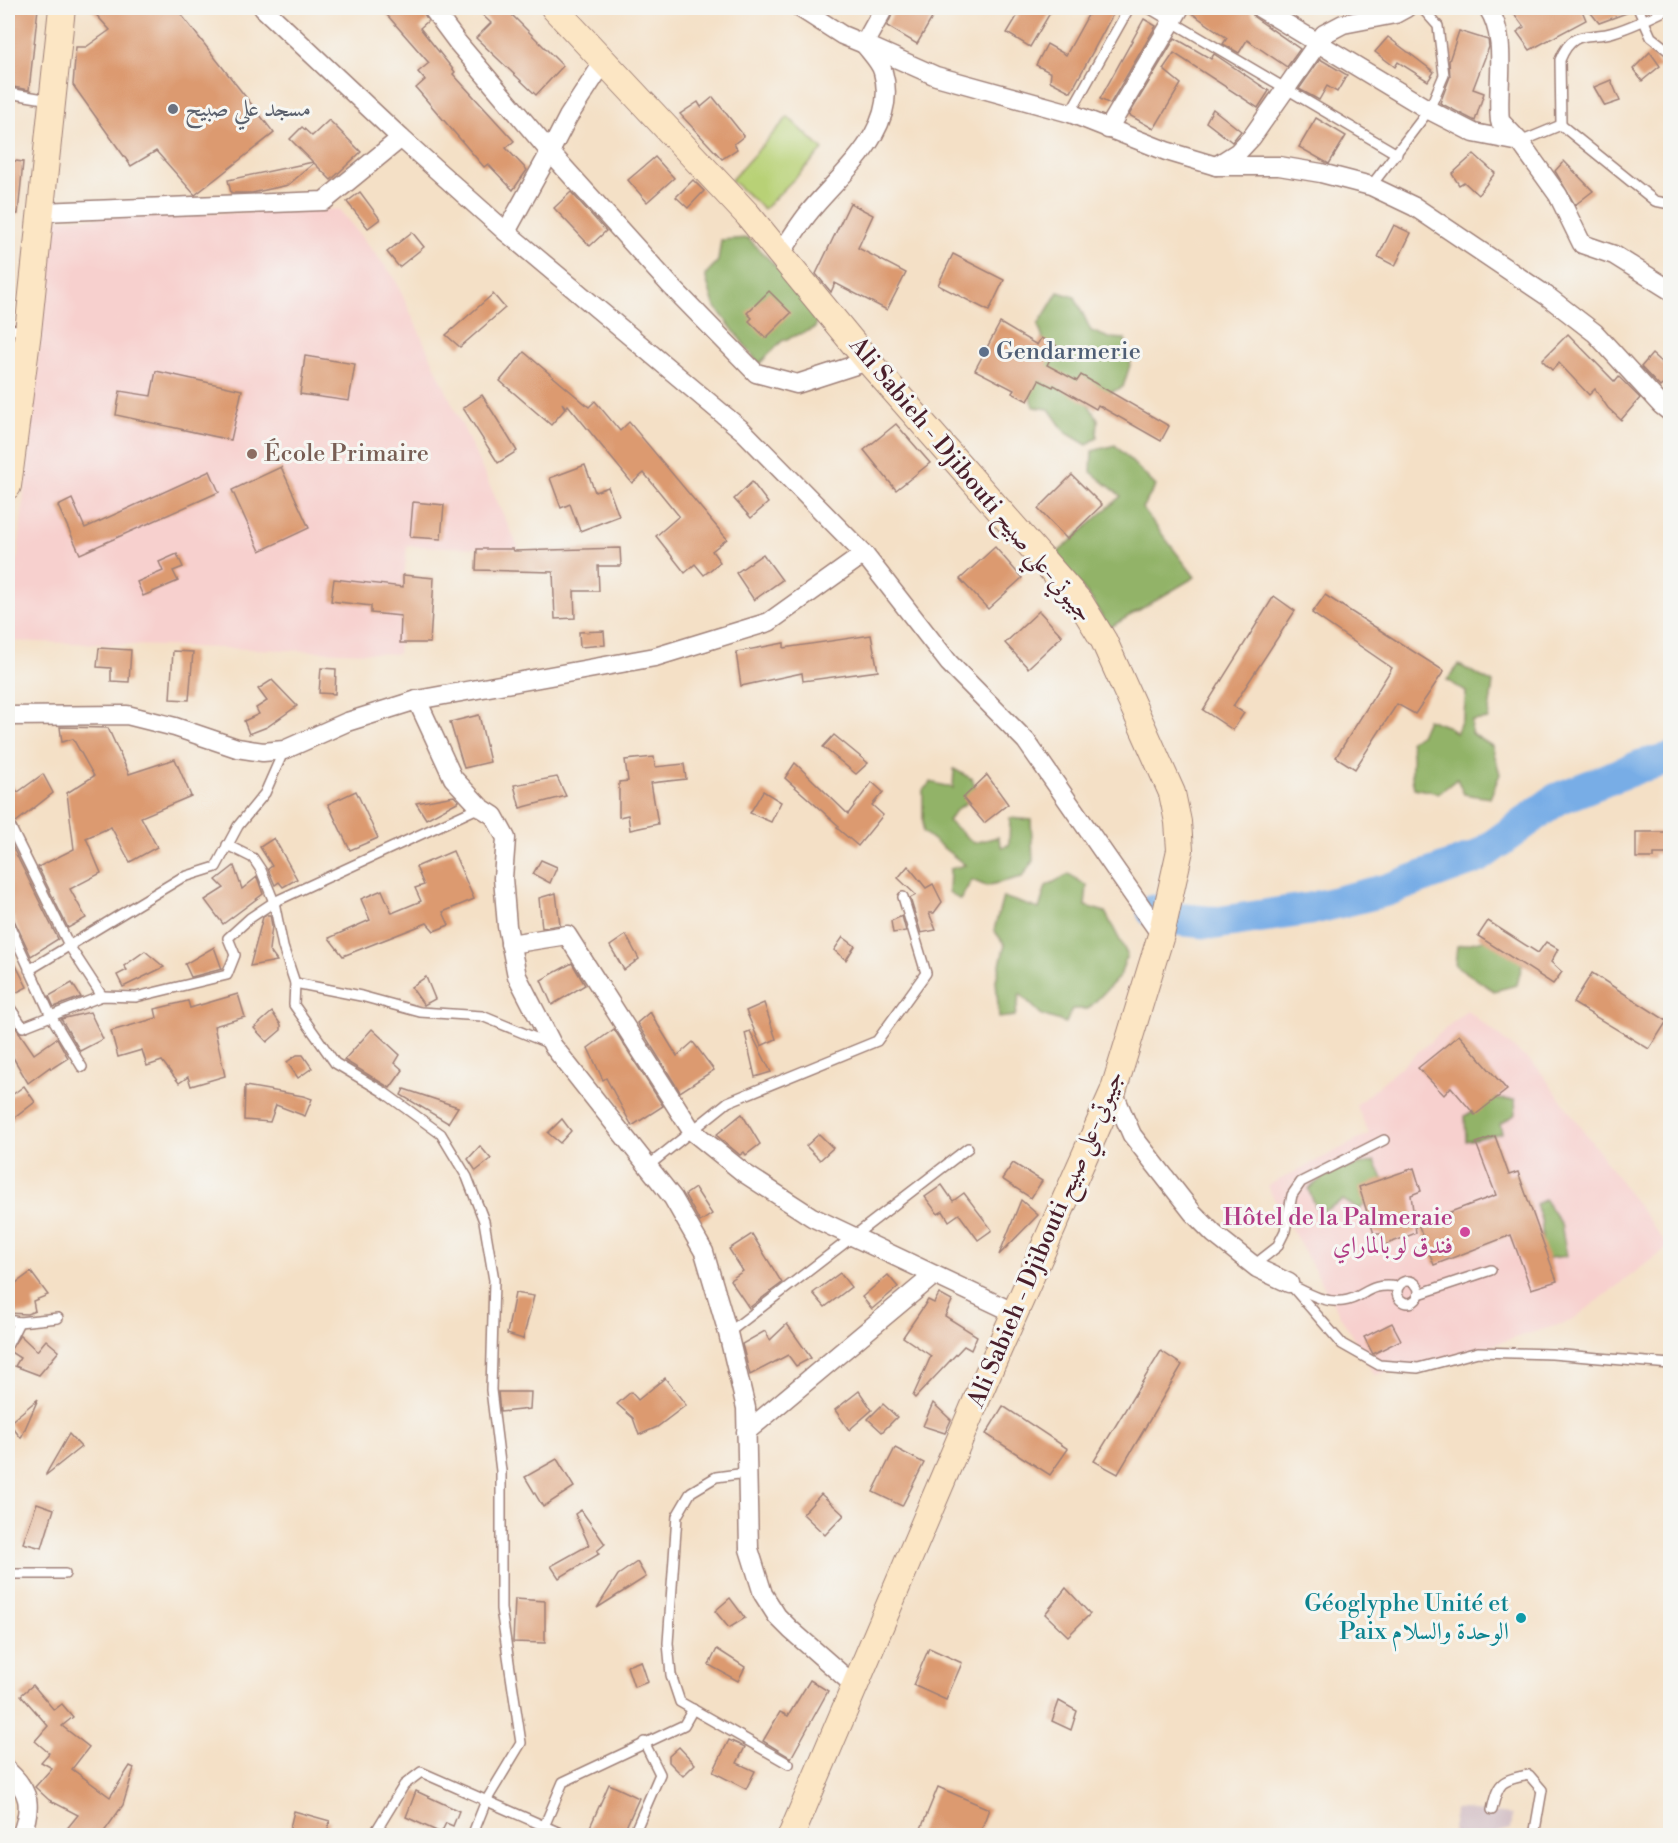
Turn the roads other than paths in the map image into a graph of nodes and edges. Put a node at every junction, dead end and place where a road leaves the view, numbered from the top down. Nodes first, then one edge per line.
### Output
1 (62, 8) edge
2 (263, 8) edge
3 (432, 8) edge
4 (554, 8) edge
5 (800, 8) edge
6 (884, 8) edge
7 (1129, 8) edge
8 (1149, 8) edge
9 (1260, 8) edge
10 (1406, 8) edge
11 (1422, 8) edge
12 (1488, 8) edge
13 (1638, 8) edge
14 (1671, 8) edge
15 (1175, 15) edge
16 (1644, 20) junction
17 (1318, 43) junction
18 (864, 44) junction
19 (1671, 52) edge
20 (605, 60) junction
21 (1285, 90) junction
22 (8, 93) edge
23 (50, 100) junction
24 (1429, 110) junction
25 (1070, 113) junction
26 (1562, 125) junction
27 (1107, 129) junction
28 (400, 138) junction
29 (1520, 141) junction
30 (550, 152) junction
31 (1397, 154) junction
32 (1216, 166) junction
33 (1371, 186) junction
34 (1671, 204) edge
35 (41, 212) junction
36 (506, 232) junction
37 (781, 253) junction
38 (1671, 290) edge
39 (18, 330) edge
40 (868, 361) junction
41 (1671, 412) edge
42 (8, 486) edge
43 (864, 554) junction
44 (417, 700) junction
45 (8, 716) edge
46 (284, 750) junction
47 (480, 807) junction
48 (8, 822) edge
49 (227, 845) junction
50 (903, 897) dead end
51 (274, 902) junction
52 (8, 922) edge
53 (1161, 935) junction
54 (510, 944) junction
55 (70, 947) junction
56 (29, 970) junction
57 (295, 983) junction
58 (102, 996) junction
59 (8, 1005) edge
60 (51, 1016) junction
61 (553, 1046) junction
62 (82, 1067) dead end
63 (1113, 1092) junction
64 (693, 1131) junction
65 (1384, 1140) dead end
66 (968, 1148) dead end
67 (648, 1166) junction
68 (854, 1237) junction
69 (1254, 1265) junction
70 (1491, 1270) dead end
71 (934, 1275) junction
72 (1289, 1283) junction
73 (1398, 1287) junction
74 (1419, 1294) junction
75 (1015, 1313) junction
76 (58, 1318) dead end
77 (8, 1320) edge
78 (19, 1322) junction
79 (728, 1333) junction
80 (8, 1344) edge
81 (1671, 1364) edge
82 (746, 1432) junction
83 (746, 1473) junction
84 (8, 1574) edge
85 (65, 1574) dead end
86 (855, 1686) junction
87 (693, 1709) junction
88 (644, 1742) junction
89 (789, 1764) dead end
90 (8, 1771) edge
91 (486, 1801) junction
92 (1492, 1810) dead end
93 (544, 1826) junction
94 (21, 1836) edge
95 (373, 1836) edge
96 (472, 1836) edge
97 (540, 1836) edge
98 (567, 1836) edge
99 (633, 1836) edge
100 (791, 1836) edge
101 (1534, 1836) edge

1 - 23 main road
2 - 28 street
3 - 30 street
4 - 20 main road, Ali Sabieh - Djibouti جيبوتي-علي صبيح
5 - 18 street
6 - 18 street
7 - 25 lane
8 - 15 lane
9 - 17 street
10 - 17 street
11 - 24 lane
12 - 29 street
13 - 16 lane
14 - 16 lane
15 - 21 lane
15 - 27 street
16 - 19 lane
16 - 26 lane
17 - 21 street
17 - 24 street
18 - 25 street
18 - 37 street
20 - 30 street
20 - 37 main road, Ali Sabieh - Djibouti جيبوتي-علي صبيح
21 - 31 lane
21 - 32 street
22 - 23 lane
23 - 35 main road
24 - 29 street
24 - 31 lane
25 - 27 street
26 - 29 lane
26 - 34 lane
27 - 32 street
28 - 35 street
28 - 36 street
29 - 38 street
30 - 36 street
30 - 40 street
31 - 33 lane
32 - 33 street
33 - 41 street
35 - 39 main road
36 - 43 street
37 - 40 main road, Ali Sabieh - Djibouti جيبوتي-علي صبيح
39 - 42 main road
40 - 53 main road, Ali Sabieh - Djibouti جيبوتي-علي صبيح
43 - 44 street
43 - 53 street
44 - 46 street
44 - 47 street
45 - 46 street
46 - 49 lane
47 - 51 lane
47 - 54 street
48 - 55 lane
49 - 51 lane
49 - 55 lane
50 - 64 lane
51 - 57 lane
51 - 58 lane
52 - 56 lane
53 - 63 main road, Ali Sabieh - Djibouti جيبوتي-علي صبيح
54 - 61 street
54 - 64 street
55 - 56 lane
55 - 58 lane
56 - 60 lane
57 - 61 lane
57 - 91 lane
58 - 60 lane
59 - 60 lane
60 - 62 lane
61 - 67 street
63 - 69 street
63 - 75 main road, Ali Sabieh - Djibouti جيبوتي-علي صبيح
64 - 67 lane
64 - 68 street
65 - 69 lane
66 - 68 lane
67 - 79 street
68 - 71 street
68 - 79 lane
69 - 72 street
70 - 74 lane
71 - 75 street
71 - 82 street
72 - 73 lane
72 - 81 lane
73 - 74 lane
73 - 74 lane
75 - 86 main road, Ali Sabieh - Djibouti جيبوتي-علي صبيح
76 - 78 lane
77 - 78 lane
78 - 80 lane
79 - 82 street
82 - 83 street
83 - 86 street
83 - 87 lane
84 - 85 lane
86 - 100 main road, Ali Sabieh - Djibouti جيبوتي-علي صبيح
87 - 88 lane
87 - 89 lane
88 - 93 lane
88 - 99 lane
90 - 94 street
91 - 93 lane
91 - 95 lane
91 - 96 lane
92 - 101 lane
93 - 97 lane
93 - 98 lane

